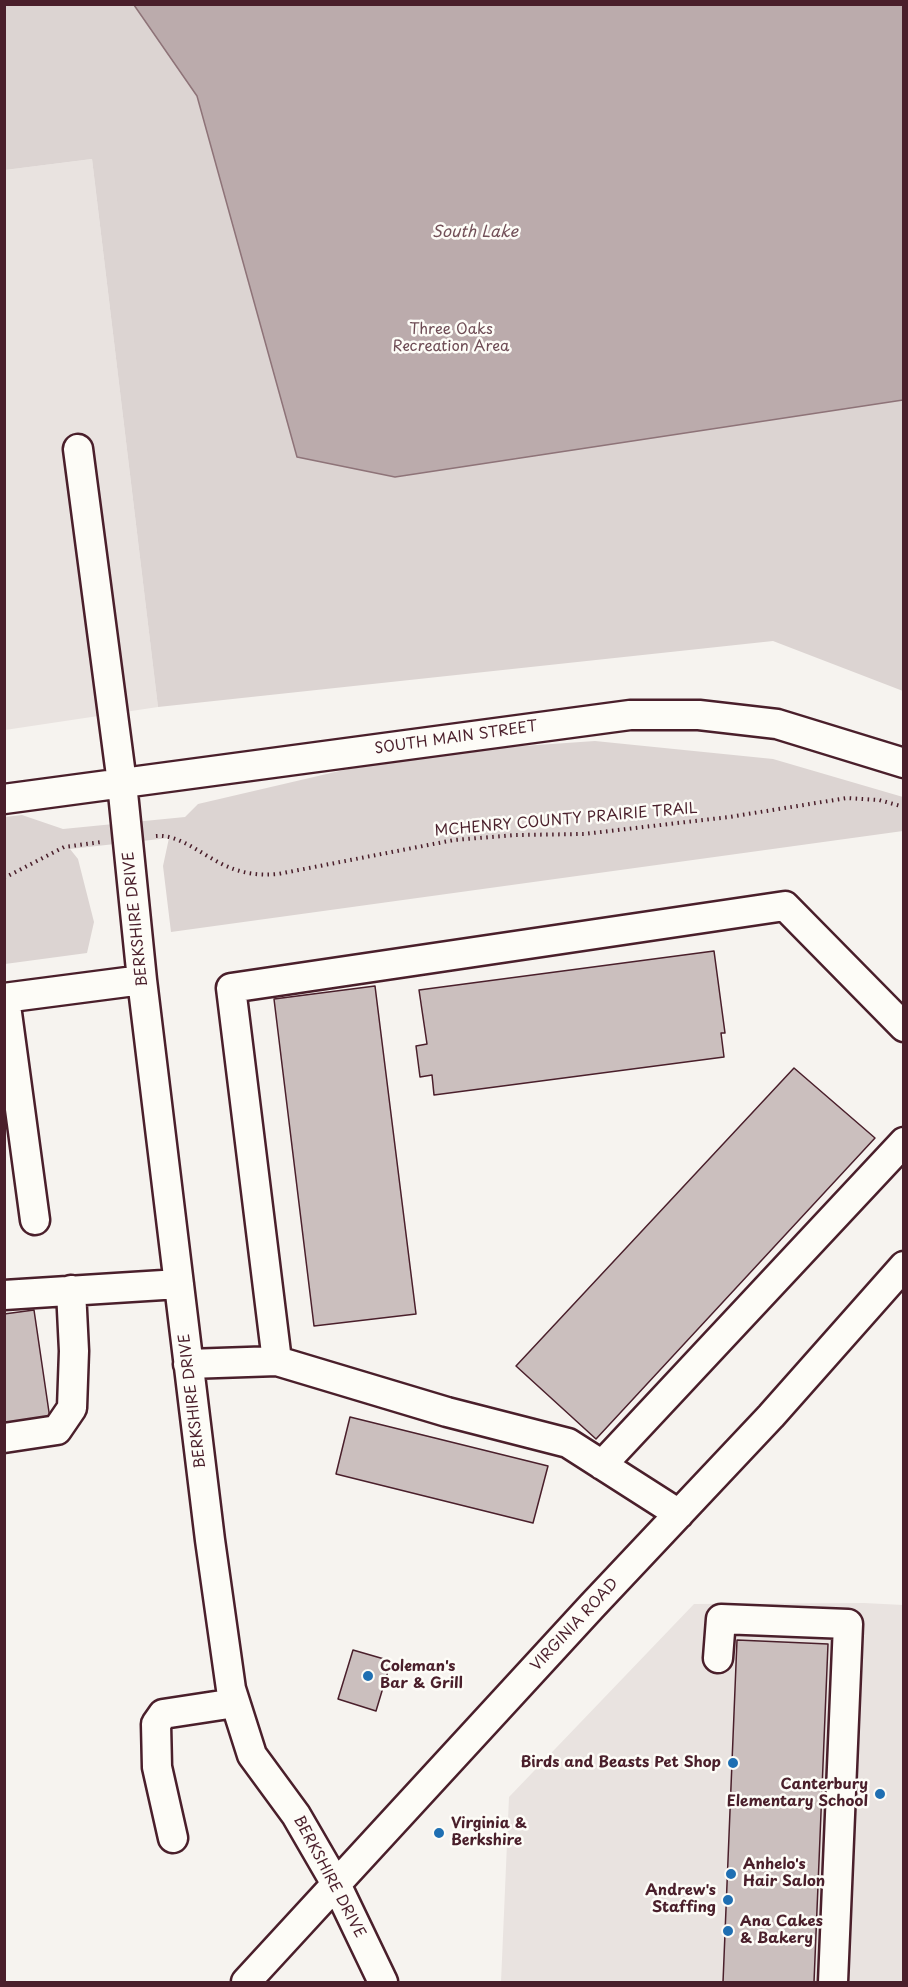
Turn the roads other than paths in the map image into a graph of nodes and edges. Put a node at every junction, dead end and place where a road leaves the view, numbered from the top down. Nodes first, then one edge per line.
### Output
1 (78, 448) dead end
2 (903, 763) edge
3 (122, 783) junction
4 (4, 799) edge
5 (142, 980) junction
6 (5, 998) edge
7 (903, 1027) edge
8 (903, 1142) edge
9 (35, 1220) dead end
10 (903, 1266) edge
11 (178, 1284) junction
12 (71, 1290) junction
13 (4, 1295) edge
14 (277, 1361) junction
15 (188, 1364) junction
16 (4, 1438) edge
17 (602, 1465) junction
18 (679, 1514) junction
19 (718, 1658) dead end
20 (236, 1703) junction
21 (173, 1838) dead end
22 (336, 1884) junction
23 (246, 1983) edge
24 (383, 1983) edge
25 (833, 1983) edge

1 - 3 street, BERKSHIRE DRIVE
2 - 3 street, SOUTH MAIN STREET
3 - 4 street, SOUTH MAIN STREET
3 - 5 street, BERKSHIRE DRIVE
5 - 6 street
5 - 11 street, BERKSHIRE DRIVE
6 - 9 street
7 - 14 street
8 - 17 street
10 - 18 street, VIRGINIA ROAD
11 - 12 street
11 - 15 street, BERKSHIRE DRIVE
12 - 13 street
12 - 16 street
14 - 15 street
14 - 17 street
15 - 20 street, BERKSHIRE DRIVE
17 - 18 street
18 - 22 street, VIRGINIA ROAD
19 - 25 street
20 - 21 street
20 - 22 street, BERKSHIRE DRIVE
22 - 23 street, VIRGINIA ROAD
22 - 24 street, BERKSHIRE DRIVE

